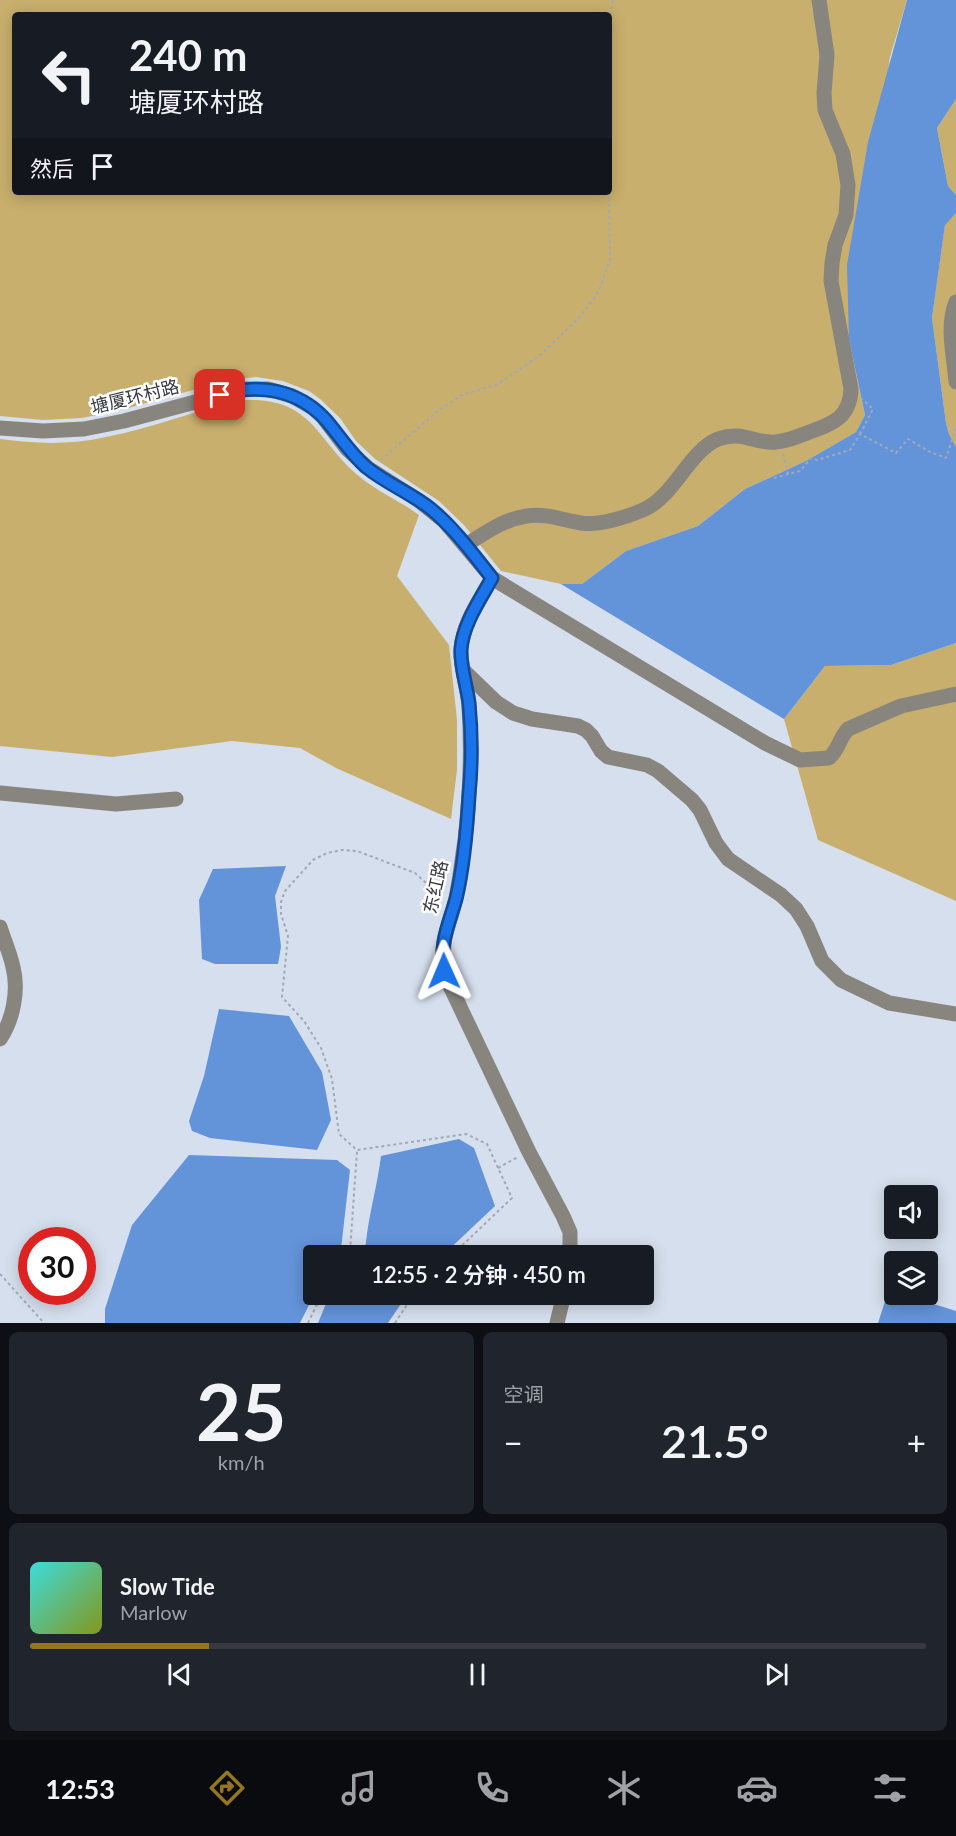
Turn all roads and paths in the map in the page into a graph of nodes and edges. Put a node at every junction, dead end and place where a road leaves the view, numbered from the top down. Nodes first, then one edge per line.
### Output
1 (819, 0) edge
2 (609, 195) edge
3 (956, 302) edge
4 (956, 381) edge
5 (851, 389) junction
6 (0, 428) edge
7 (956, 428) edge
8 (860, 434) junction
9 (780, 441) junction
10 (368, 468) junction
11 (788, 474) junction
12 (774, 478) dead end
13 (466, 545) junction
14 (492, 578) junction
15 (464, 671) junction
16 (956, 694) edge
17 (0, 793) edge
18 (176, 800) dead end
19 (450, 917) junction
20 (0, 927) edge
21 (956, 1014) edge
22 (0, 1040) edge
23 (357, 1150) junction
24 (529, 1152) junction
25 (498, 1168) junction
26 (350, 1245) edge
27 (463, 1245) edge
28 (570, 1245) edge
29 (0, 1274) edge
30 (317, 1305) edge
31 (407, 1305) edge
32 (561, 1305) edge
33 (44, 1323) edge
34 (308, 1323) edge
35 (395, 1323) edge
36 (557, 1323) edge

1 - 5 street
2 - 10 path
3 - 4 street
5 - 8 path
5 - 9 street
6 - 10 street, 塘厦环村路
7 - 8 path
8 - 11 path
9 - 11 path
9 - 13 street
10 - 13 street, 塘厦环村路
11 - 12 path
13 - 14 street, 塘厦环村路
14 - 15 street, 东红路
14 - 16 street
15 - 19 street, 东红路
15 - 21 street
17 - 18 street
19 - 23 path
19 - 24 street, 东红路
20 - 22 street
23 - 25 path
23 - 26 path
24 - 25 path
24 - 28 street, 东红路
25 - 27 path
29 - 33 path
30 - 34 path
31 - 35 path
32 - 36 street

